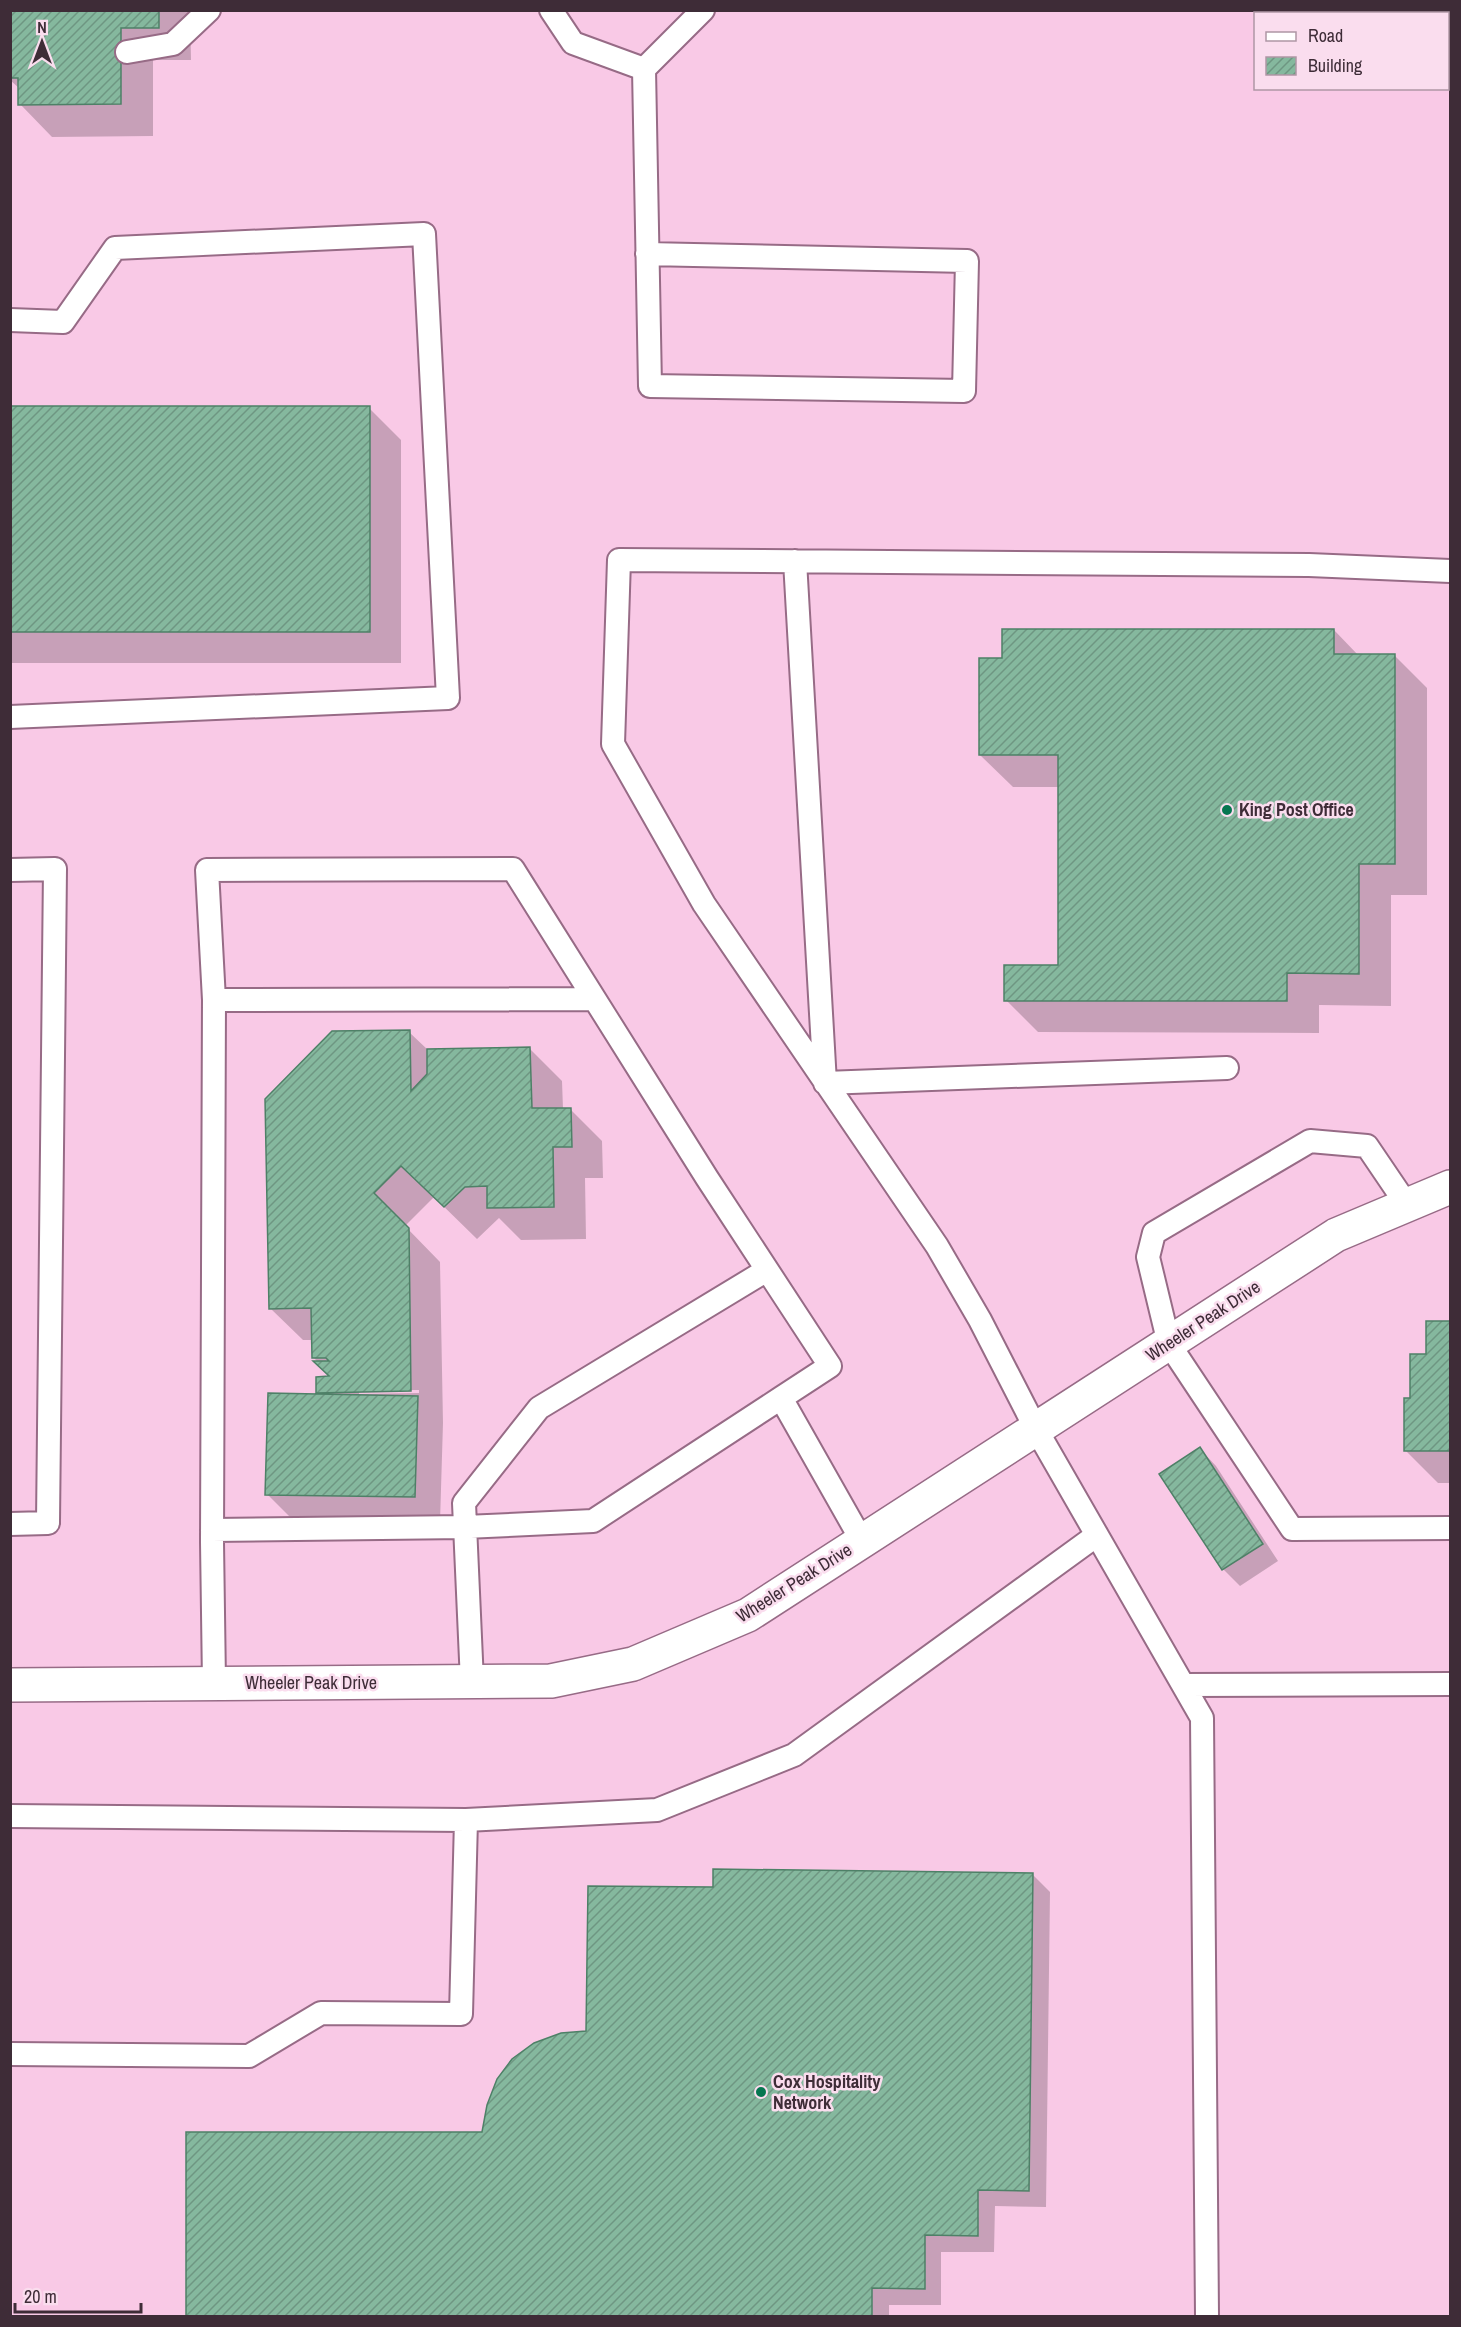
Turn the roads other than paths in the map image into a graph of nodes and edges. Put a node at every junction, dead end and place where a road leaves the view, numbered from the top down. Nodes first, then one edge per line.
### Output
1 (209, 10) edge
2 (551, 10) edge
3 (703, 10) edge
4 (1385, 10) edge
5 (1400, 12) edge
6 (127, 52) dead end
7 (644, 69) junction
8 (647, 254) junction
9 (10, 321) edge
10 (795, 561) junction
11 (1450, 571) edge
12 (10, 717) edge
13 (10, 870) edge
14 (594, 999) junction
15 (214, 1000) junction
16 (1227, 1068) dead end
17 (825, 1083) junction
18 (1450, 1187) edge
19 (1407, 1205) junction
20 (767, 1270) junction
21 (1169, 1344) junction
22 (781, 1398) junction
23 (1036, 1429) junction
24 (10, 1524) edge
25 (465, 1527) junction
26 (1450, 1528) edge
27 (212, 1530) junction
28 (1097, 1535) junction
29 (862, 1541) junction
30 (472, 1682) junction
31 (214, 1683) junction
32 (1450, 1684) edge
33 (10, 1685) edge
34 (1183, 1685) junction
35 (10, 1816) edge
36 (466, 1820) junction
37 (10, 2054) edge
38 (1207, 2316) edge

1 - 6 lane
2 - 7 lane
3 - 7 lane
4 - 5 lane
7 - 8 lane
8 - 8 lane
9 - 12 lane
10 - 11 lane
10 - 17 lane
10 - 17 lane
13 - 24 lane
14 - 15 lane
14 - 15 lane
14 - 20 lane
15 - 27 lane
16 - 17 lane
17 - 23 lane
18 - 19 street, Wheeler Peak Drive
19 - 21 street, Wheeler Peak Drive
19 - 21 lane
20 - 22 lane
20 - 25 lane
21 - 23 street, Wheeler Peak Drive
21 - 26 lane
22 - 25 lane
22 - 29 lane
23 - 28 lane
23 - 29 street, Wheeler Peak Drive
25 - 27 lane
25 - 30 lane
27 - 31 lane
28 - 34 lane
28 - 36 lane
29 - 30 street, Wheeler Peak Drive
30 - 31 street, Wheeler Peak Drive
31 - 33 street, Wheeler Peak Drive
32 - 34 lane
34 - 38 lane
35 - 36 lane
36 - 37 lane

